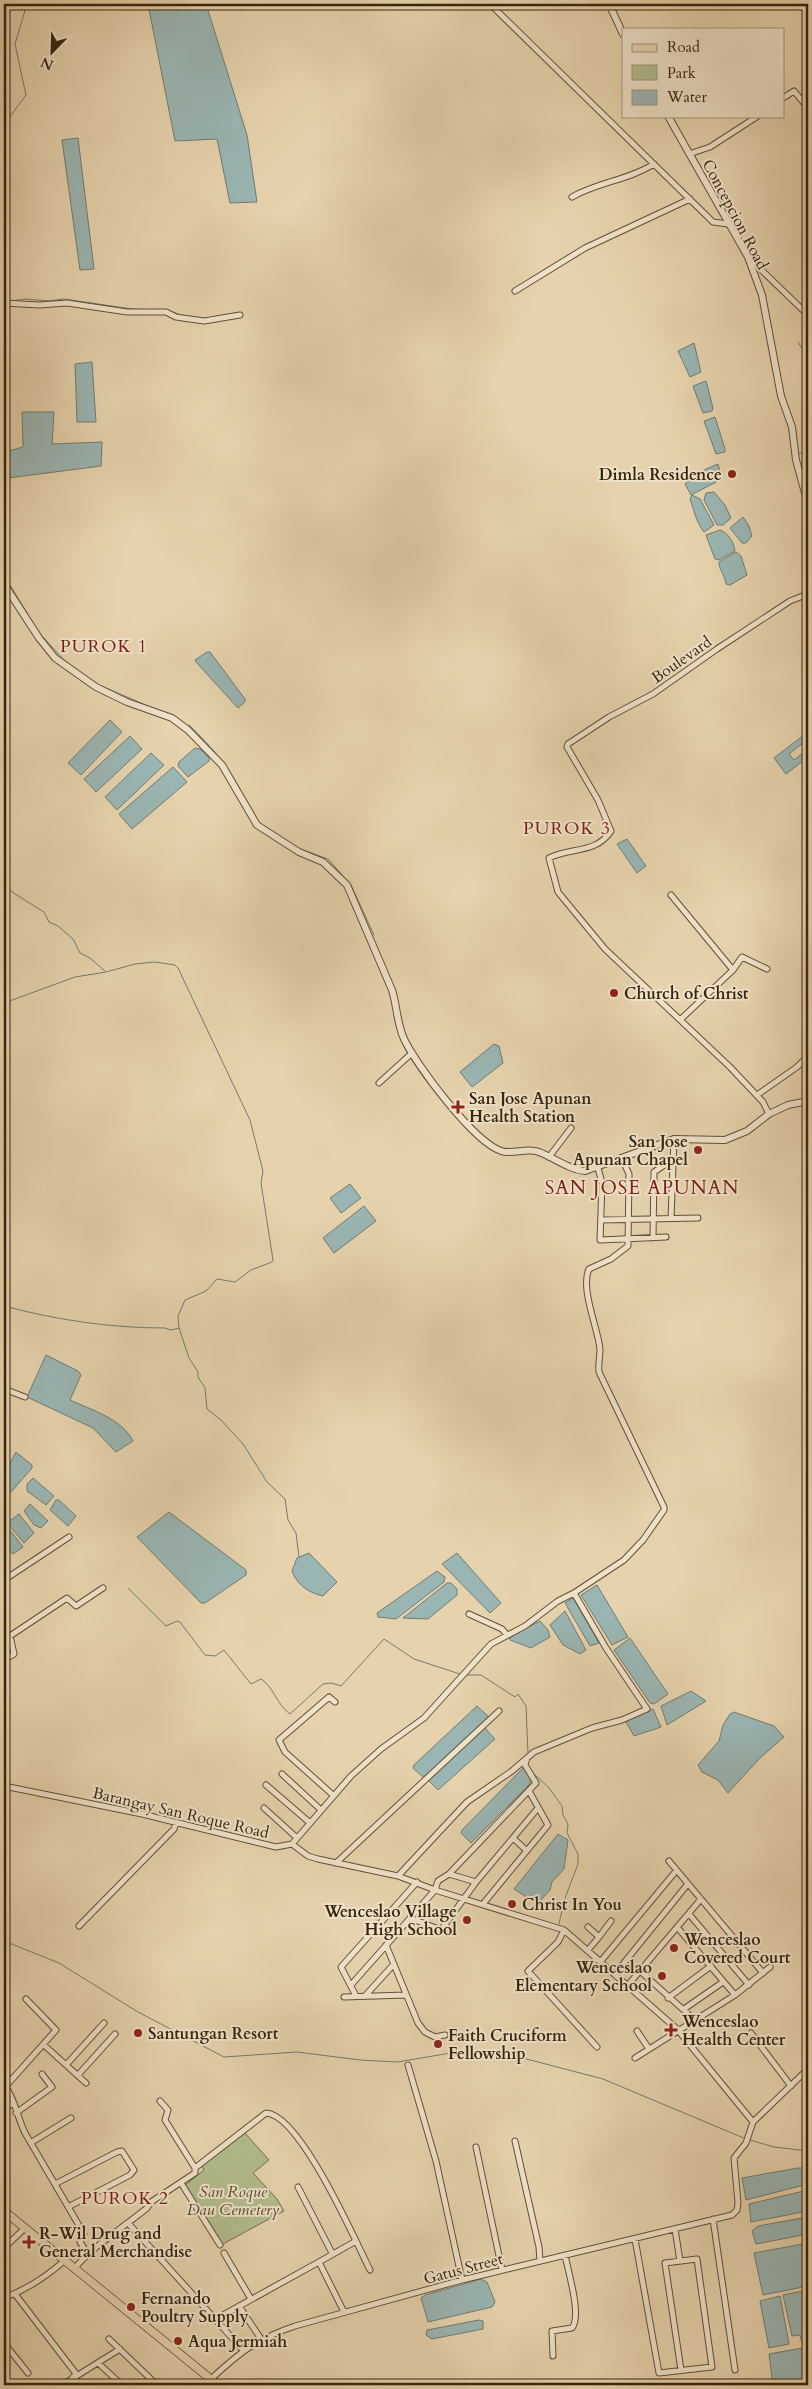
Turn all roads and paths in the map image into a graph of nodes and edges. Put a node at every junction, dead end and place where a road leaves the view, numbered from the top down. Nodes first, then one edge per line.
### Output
1 (490, 4) edge
2 (609, 4) edge
3 (622, 32) edge
4 (784, 97) edge
5 (808, 108) edge
6 (669, 118) edge
7 (755, 118) edge
8 (689, 154) junction
9 (654, 164) junction
10 (572, 197) dead end
11 (690, 199) junction
12 (728, 224) junction
13 (748, 257) junction
14 (516, 291) dead end
15 (4, 303) edge
16 (240, 315) dead end
17 (808, 315) edge
18 (808, 504) edge
19 (808, 557) edge
20 (808, 580) edge
21 (4, 584) edge
22 (808, 594) edge
23 (671, 895) dead end
24 (767, 969) dead end
25 (733, 970) junction
26 (681, 1019) junction
27 (412, 1053) junction
28 (808, 1056) edge
29 (378, 1083) dead end
30 (757, 1095) junction
31 (808, 1101) edge
32 (769, 1114) junction
33 (571, 1128) dead end
34 (674, 1139) junction
35 (549, 1157) junction
36 (622, 1159) junction
37 (674, 1162) junction
38 (598, 1168) junction
39 (698, 1218) dead end
40 (628, 1219) junction
41 (653, 1219) junction
42 (671, 1219) junction
43 (601, 1220) junction
44 (666, 1237) dead end
45 (628, 1238) junction
46 (653, 1238) junction
47 (4, 1389) edge
48 (25, 1397) dead end
49 (69, 1537) dead end
50 (4, 1580) edge
51 (103, 1588) dead end
52 (574, 1593) junction
53 (469, 1614) dead end
54 (507, 1635) junction
55 (4, 1639) edge
56 (12, 1642) junction
57 (4, 1660) edge
58 (335, 1702) dead end
59 (499, 1712) dead end
60 (527, 1758) junction
61 (282, 1774) dead end
62 (266, 1785) dead end
63 (4, 1786) edge
64 (529, 1791) junction
65 (333, 1796) junction
66 (264, 1808) dead end
67 (538, 1808) junction
68 (321, 1810) junction
69 (176, 1822) junction
70 (309, 1822) junction
71 (296, 1837) junction
72 (513, 1838) junction
73 (292, 1844) junction
74 (526, 1850) junction
75 (669, 1861) dead end
76 (336, 1863) junction
77 (676, 1871) junction
78 (449, 1874) junction
79 (398, 1876) junction
80 (416, 1882) junction
81 (476, 1882) junction
82 (688, 1885) junction
83 (435, 1890) junction
84 (464, 1898) junction
85 (701, 1899) junction
86 (483, 1904) junction
87 (689, 1914) junction
88 (410, 1918) junction
89 (611, 1922) dead end
90 (79, 1926) dead end
91 (588, 1927) dead end
92 (677, 1927) junction
93 (564, 1930) junction
94 (599, 1937) junction
95 (386, 1945) junction
96 (588, 1950) junction
97 (602, 1961) junction
98 (394, 1964) junction
99 (711, 1966) junction
100 (770, 1967) dead end
101 (640, 1971) junction
102 (763, 1973) junction
103 (615, 1974) junction
104 (723, 1982) junction
105 (749, 1984) junction
106 (351, 1985) junction
107 (628, 1985) junction
108 (406, 1995) junction
109 (735, 1995) junction
110 (356, 1996) junction
111 (365, 1996) junction
112 (344, 1997) dead end
113 (26, 1998) dead end
114 (668, 1998) junction
115 (684, 2009) junction
116 (696, 2021) junction
117 (104, 2023) dead end
118 (638, 2031) dead end
119 (680, 2032) junction
120 (751, 2032) dead end
121 (115, 2034) dead end
122 (445, 2035) dead end
123 (44, 2045) junction
124 (597, 2047) dead end
125 (649, 2049) junction
126 (635, 2058) dead end
127 (66, 2065) junction
128 (408, 2065) dead end
129 (808, 2070) edge
130 (42, 2074) dead end
131 (78, 2075) junction
132 (86, 2083) dead end
133 (5, 2085) edge
134 (791, 2086) junction
135 (160, 2101) dead end
136 (14, 2103) junction
137 (4, 2108) edge
138 (16, 2113) junction
139 (71, 2118) dead end
140 (753, 2122) junction
141 (515, 2141) dead end
142 (32, 2142) junction
143 (476, 2147) dead end
144 (195, 2171) junction
145 (181, 2183) junction
146 (55, 2184) junction
147 (298, 2187) dead end
148 (68, 2207) junction
149 (4, 2211) edge
150 (714, 2219) junction
151 (128, 2223) junction
152 (25, 2228) junction
153 (675, 2229) junction
154 (635, 2239) junction
155 (356, 2241) junction
156 (220, 2245) dead end
157 (4, 2248) edge
158 (87, 2253) junction
159 (224, 2253) dead end
160 (332, 2253) junction
161 (565, 2255) junction
162 (64, 2261) junction
163 (540, 2261) junction
164 (680, 2261) junction
165 (319, 2262) junction
166 (74, 2269) junction
167 (370, 2270) dead end
168 (502, 2270) junction
169 (462, 2280) junction
170 (14, 2294) junction
171 (4, 2298) edge
172 (251, 2299) junction
173 (239, 2306) junction
174 (344, 2312) junction
175 (214, 2320) junction
176 (109, 2339) dead end
177 (261, 2339) junction
178 (4, 2343) edge
179 (120, 2350) junction
180 (243, 2350) junction
181 (553, 2356) dead end
182 (98, 2363) junction
183 (681, 2370) junction
184 (736, 2370) dead end
185 (28, 2373) dead end
186 (75, 2376) junction
187 (210, 2379) junction
188 (62, 2385) edge
189 (82, 2385) edge
190 (122, 2385) edge
191 (157, 2385) edge
192 (218, 2385) edge

1 - 9 street
2 - 3 street
4 - 5 street
6 - 8 street, Concepcion Road
7 - 8 street
8 - 12 street, Concepcion Road
9 - 10 street
9 - 11 street
11 - 12 street
11 - 14 street
12 - 13 street, Concepcion Road
13 - 17 street
13 - 18 street, Concepcion Road
15 - 16 street
19 - 20 street
21 - 27 street
22 - 26 street, Boulevard
23 - 25 street
24 - 25 street
25 - 26 street
26 - 30 street
27 - 29 street
27 - 35 street
28 - 30 street
30 - 32 street
31 - 32 street
32 - 34 street
33 - 35 street
34 - 36 street
34 - 37 street
35 - 38 street
36 - 38 street
36 - 40 street
37 - 41 street
37 - 42 street
38 - 43 street
39 - 42 street
40 - 41 street
40 - 43 street
40 - 45 street
41 - 42 street
41 - 46 street
43 - 45 street
44 - 46 street
45 - 46 street
45 - 52 street
47 - 48 street
49 - 50 street
51 - 56 street
52 - 54 street
52 - 60 street
53 - 54 street
54 - 65 street
55 - 56 street
56 - 57 street
58 - 65 street
59 - 76 street
60 - 64 street
60 - 79 street
61 - 68 street
62 - 70 street
63 - 69 street, Barangay San Roque Road
64 - 67 street
64 - 78 street
65 - 68 street
66 - 71 street
67 - 72 street
67 - 74 street
68 - 70 street
69 - 73 street, Barangay San Roque Road
69 - 90 street
70 - 71 street
71 - 73 street
72 - 74 street
72 - 81 street
73 - 76 street
74 - 86 street
75 - 77 street
76 - 79 street
77 - 82 street
77 - 97 street
78 - 81 street
78 - 83 street
79 - 80 street
80 - 83 street
80 - 106 street
81 - 84 street
82 - 85 street
82 - 103 street
83 - 84 street
83 - 88 street
84 - 86 street
84 - 88 street
85 - 87 street
85 - 102 street
86 - 93 street
87 - 92 street
87 - 105 street
88 - 95 street
89 - 94 street
91 - 94 street
92 - 99 street
92 - 101 street
93 - 96 street
93 - 124 street
94 - 96 street
95 - 98 street
95 - 106 street
96 - 97 street
97 - 103 street
98 - 108 street
98 - 111 street
99 - 104 street
99 - 114 street
100 - 102 street
101 - 107 street
101 - 114 street
102 - 105 street
103 - 107 street
104 - 109 street
104 - 115 street
105 - 109 street
106 - 110 street
107 - 119 street
108 - 111 street
108 - 122 street
109 - 116 street
110 - 111 street
110 - 112 street
113 - 123 street
114 - 115 street
115 - 116 street
116 - 119 street
117 - 127 street
118 - 125 street
119 - 125 street
119 - 140 street
120 - 134 street
121 - 131 street
123 - 127 street
123 - 133 street
125 - 126 street
127 - 131 street
128 - 169 street
129 - 134 street
130 - 138 street
131 - 132 street
133 - 136 street
134 - 140 street
135 - 144 street
136 - 137 street
136 - 138 street
138 - 142 street
139 - 142 street
140 - 150 street, Gatus Street
141 - 163 street
142 - 146 street
143 - 168 street
144 - 145 street
144 - 155 street
145 - 151 street
145 - 156 street
146 - 148 street
146 - 148 street
147 - 160 street
148 - 158 street
149 - 152 main road
150 - 153 street, Gatus Street
150 - 184 street
151 - 158 street
151 - 175 street
152 - 157 street
152 - 162 main road
153 - 154 street, Gatus Street
153 - 164 street
154 - 161 street, Gatus Street
154 - 183 street
155 - 160 street
155 - 167 street
158 - 166 street
159 - 172 street
160 - 165 street
161 - 163 street, Gatus Street
161 - 181 street
162 - 166 main road
162 - 170 street
163 - 168 street, Gatus Street
164 - 183 street
164 - 183 street
165 - 172 street
165 - 174 street
166 - 187 main road
168 - 169 street, Gatus Street
169 - 174 street, Gatus Street
170 - 171 street
170 - 186 street
172 - 173 street
173 - 175 street
173 - 177 street
174 - 177 street, Gatus Street
175 - 180 street
176 - 179 street
177 - 180 street, Gatus Street
178 - 185 street
179 - 182 street
179 - 191 street
180 - 187 street, Gatus Street
182 - 186 street
182 - 190 street
186 - 188 street
186 - 189 street
187 - 192 main road

